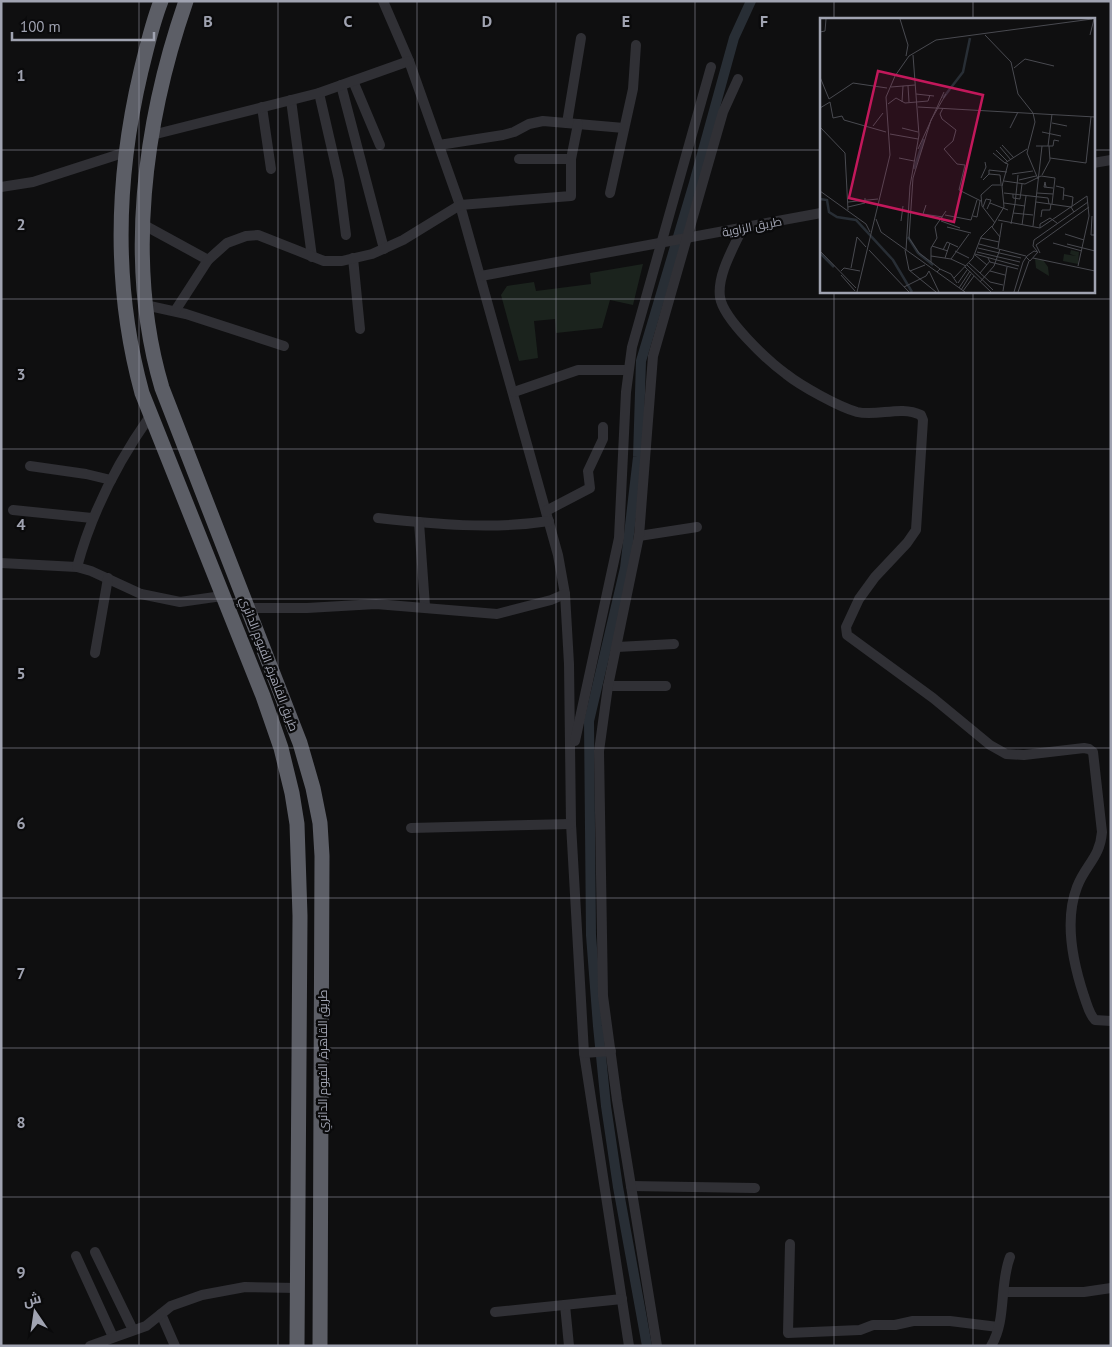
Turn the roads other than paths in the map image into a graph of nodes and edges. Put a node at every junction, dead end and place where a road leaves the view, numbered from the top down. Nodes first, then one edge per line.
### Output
1 (161, 1) edge
2 (186, 1) edge
3 (383, 1) edge
4 (580, 38) dead end
5 (636, 45) dead end
6 (409, 61) junction
7 (711, 66) dead end
8 (738, 79) dead end
9 (353, 80) junction
10 (341, 85) junction
11 (319, 92) junction
12 (291, 100) junction
13 (262, 107) junction
14 (567, 123) junction
15 (578, 124) junction
16 (624, 128) junction
17 (152, 134) junction
18 (380, 144) dead end
19 (439, 145) junction
20 (126, 152) junction
21 (519, 159) dead end
22 (571, 159) junction
23 (1111, 160) edge
24 (1094, 163) edge
25 (271, 169) dead end
26 (1, 187) edge
27 (610, 193) dead end
28 (460, 205) junction
29 (820, 213) edge
30 (144, 224) junction
31 (742, 229) junction
32 (346, 235) dead end
33 (684, 240) junction
34 (662, 244) junction
35 (384, 249) junction
36 (312, 257) junction
37 (353, 258) junction
38 (208, 260) junction
39 (481, 276) junction
40 (145, 305) junction
41 (175, 311) junction
42 (360, 329) dead end
43 (284, 346) dead end
44 (628, 370) junction
45 (514, 392) junction
46 (150, 416) junction
47 (603, 427) dead end
48 (30, 466) dead end
49 (111, 480) junction
50 (13, 510) dead end
51 (547, 516) junction
52 (92, 518) junction
53 (212, 518) junction
54 (378, 518) dead end
55 (419, 522) junction
56 (194, 525) junction
57 (697, 527) dead end
58 (639, 536) junction
59 (1, 563) edge
60 (77, 566) junction
61 (108, 578) junction
62 (235, 578) junction
63 (220, 591) junction
64 (565, 594) junction
65 (424, 606) junction
66 (248, 608) junction
67 (674, 644) dead end
68 (617, 647) junction
69 (94, 654) dead end
70 (608, 686) junction
71 (666, 686) dead end
72 (570, 759) junction
73 (571, 824) junction
74 (411, 828) dead end
75 (1111, 1021) edge
76 (598, 1052) junction
77 (631, 1186) junction
78 (755, 1188) dead end
79 (790, 1244) dead end
80 (95, 1252) dead end
81 (76, 1256) dead end
82 (1010, 1257) dead end
83 (298, 1288) junction
84 (321, 1288) junction
85 (1111, 1288) edge
86 (1004, 1292) junction
87 (622, 1299) junction
88 (565, 1305) junction
89 (495, 1312) dead end
90 (161, 1314) junction
91 (998, 1327) junction
92 (133, 1330) junction
93 (113, 1337) junction
94 (90, 1346) edge
95 (175, 1346) edge
96 (297, 1346) edge
97 (320, 1346) edge
98 (569, 1346) edge
99 (629, 1346) edge
100 (658, 1346) edge
101 (991, 1346) edge

1 - 20 highway, طريق القاهرة, الفيوم الدائري
2 - 17 highway, طريق القاهرة, الفيوم الدائري
3 - 6 street
4 - 14 street
5 - 16 street
6 - 9 street
6 - 19 street
7 - 34 street
8 - 33 street
9 - 10 street
9 - 18 street
10 - 11 street
10 - 35 street
11 - 12 street
11 - 32 street
12 - 13 street
12 - 36 street
13 - 17 street
13 - 25 street
14 - 15 street
14 - 19 street
15 - 16 street
15 - 22 street
16 - 27 street
17 - 30 highway, طريق القاهرة, الفيوم الدائري
19 - 28 street
20 - 26 street
20 - 46 highway, طريق القاهرة, الفيوم الدائري
21 - 22 street
22 - 28 street
23 - 24 street
28 - 35 street
28 - 39 street
29 - 31 street, طريق الزاوية
30 - 38 street
30 - 40 highway, طريق القاهرة, الفيوم الدائري
31 - 33 street, طريق الزاوية
31 - 75 street
33 - 34 street, طريق الزاوية
33 - 58 street
34 - 39 street, طريق الزاوية
34 - 44 street
35 - 37 street
36 - 37 street
36 - 38 street
37 - 42 street
38 - 41 street
39 - 45 street
40 - 41 street
40 - 53 highway, طريق القاهرة, الفيوم الدائري
41 - 43 street
44 - 45 street
44 - 72 street
45 - 51 street
46 - 49 street
46 - 56 highway, طريق القاهرة, الفيوم الدائري
47 - 51 street
48 - 49 street
49 - 52 street
50 - 52 street
51 - 55 street
51 - 64 street
52 - 60 street
53 - 56 highway
53 - 62 highway, طريق القاهرة, الفيوم الدائري
54 - 55 street
55 - 65 street
56 - 63 highway, طريق القاهرة, الفيوم الدائري
57 - 58 street
58 - 68 street
59 - 60 street
60 - 61 street
61 - 63 street
61 - 69 street
62 - 63 highway
62 - 66 highway, طريق القاهرة, الفيوم الدائري
63 - 83 highway, طريق القاهرة, الفيوم الدائري
64 - 65 street
64 - 72 street
65 - 66 street
66 - 84 highway, طريق القاهرة, الفيوم الدائري
67 - 68 street
68 - 70 street
70 - 71 street
70 - 76 street
72 - 73 street
73 - 74 street
73 - 76 street
76 - 77 street
76 - 87 street
77 - 78 street
77 - 100 street
79 - 91 street
80 - 92 street
81 - 93 street
82 - 86 street
83 - 84 highway
83 - 90 street
83 - 96 highway, طريق القاهرة, الفيوم الدائري
84 - 97 highway, طريق القاهرة, الفيوم الدائري
85 - 86 street
86 - 91 street
87 - 88 street
87 - 99 street
88 - 89 street
88 - 98 street
90 - 92 street
90 - 95 street
91 - 101 street
92 - 93 street
93 - 94 street

